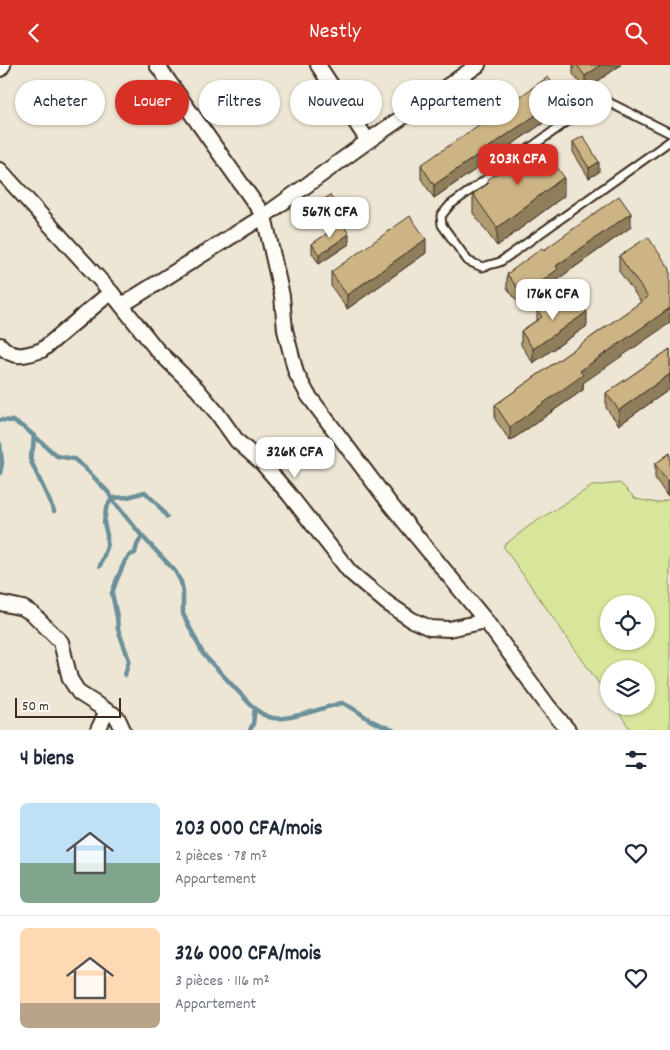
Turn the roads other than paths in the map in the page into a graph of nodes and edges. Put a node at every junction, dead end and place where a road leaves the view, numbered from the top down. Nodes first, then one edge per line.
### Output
1 (3, 65) edge
2 (157, 65) edge
3 (318, 65) edge
4 (478, 65) edge
5 (0, 69) edge
6 (670, 133) edge
7 (368, 141) junction
8 (670, 141) edge
9 (0, 170) edge
10 (264, 217) junction
11 (111, 293) junction
12 (122, 305) junction
13 (0, 345) edge
14 (0, 603) edge
15 (486, 621) junction
16 (107, 711) junction
17 (98, 730) edge
18 (123, 730) edge
19 (568, 730) edge

1 - 5 street
2 - 10 street
3 - 7 street
4 - 7 street
6 - 8 lane
7 - 10 street
9 - 11 street
10 - 12 street
10 - 15 street
11 - 12 street
11 - 13 street
12 - 15 street
14 - 16 street
15 - 19 street
16 - 17 street
16 - 18 street

